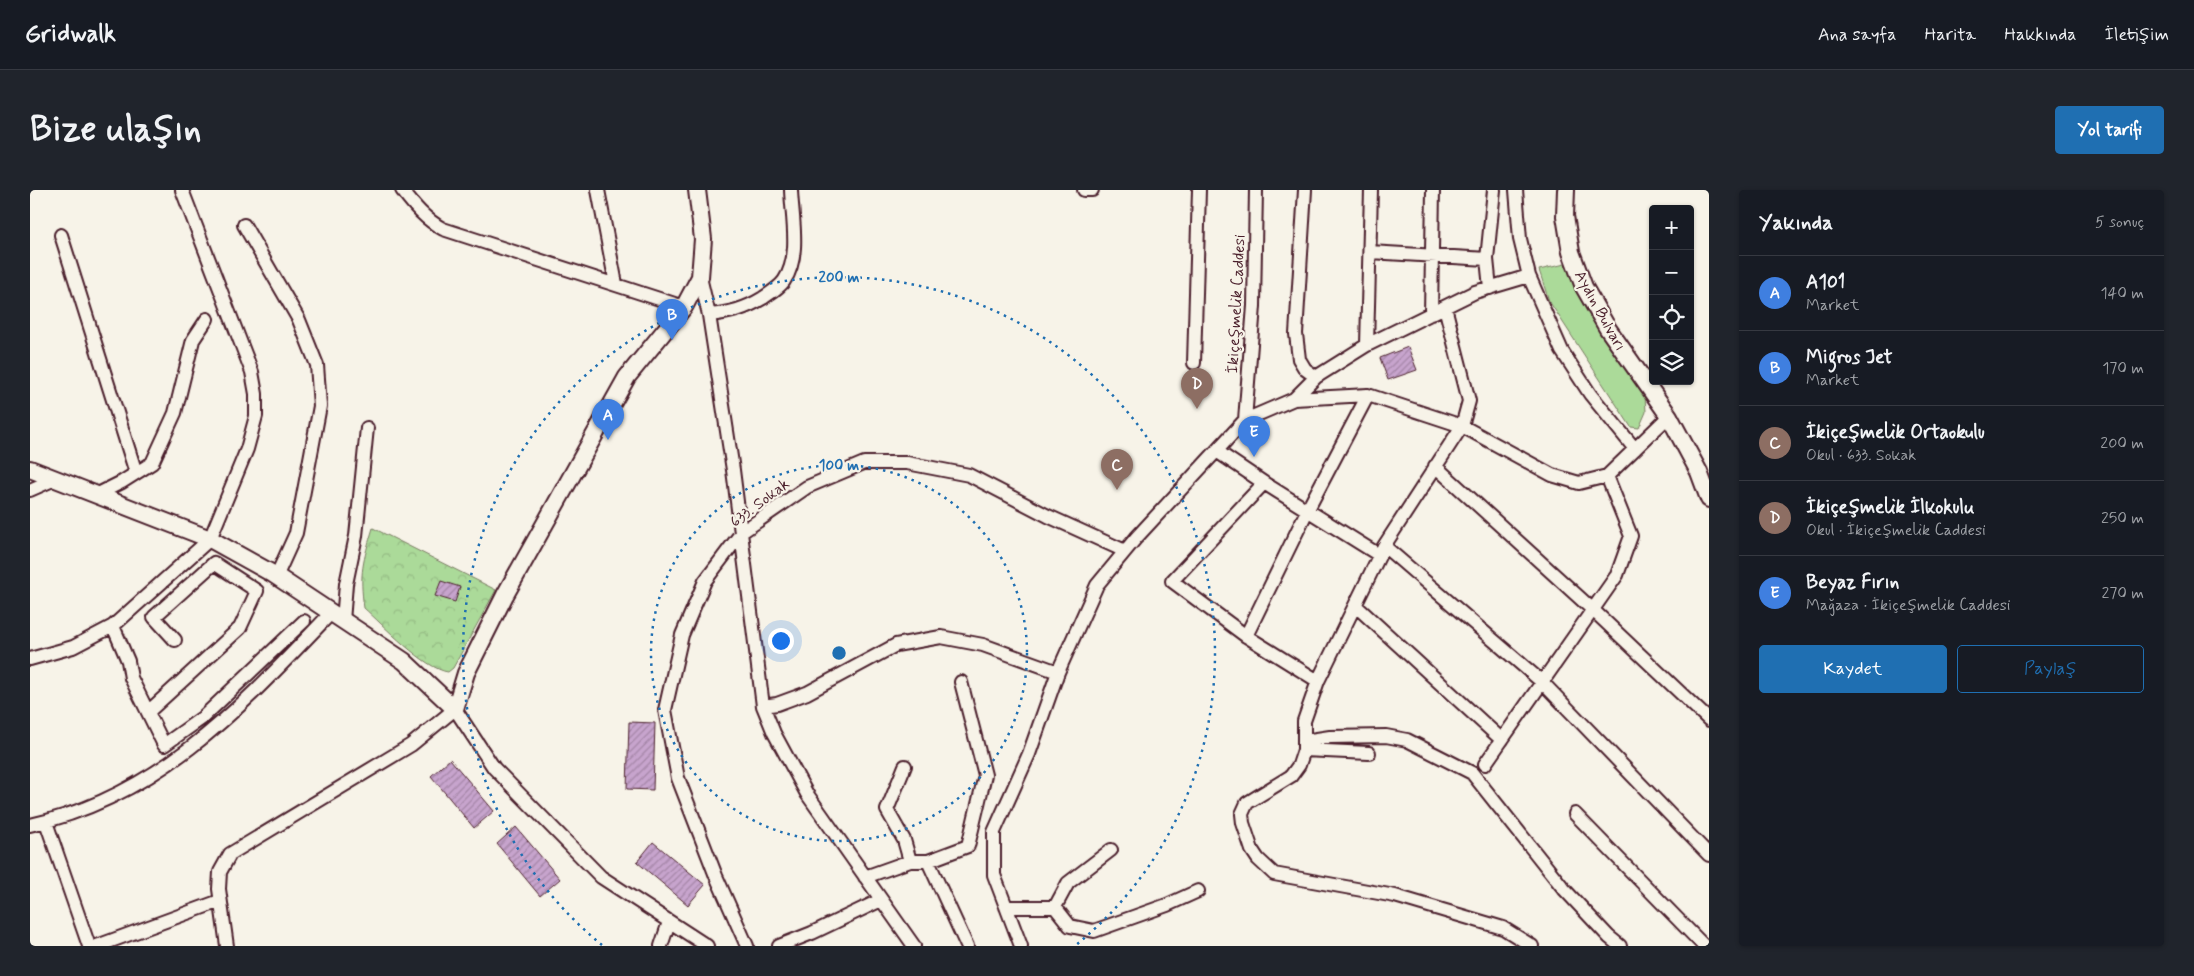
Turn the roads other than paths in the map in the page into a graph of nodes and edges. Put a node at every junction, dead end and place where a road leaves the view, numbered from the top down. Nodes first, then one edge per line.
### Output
1 (182, 190) edge
2 (402, 190) edge
3 (598, 190) edge
4 (697, 190) edge
5 (791, 190) edge
6 (1084, 190) edge
7 (1092, 190) edge
8 (1199, 190) edge
9 (1256, 190) edge
10 (1305, 190) edge
11 (1371, 190) edge
12 (1433, 190) edge
13 (1494, 190) edge
14 (1516, 190) edge
15 (1566, 190) edge
16 (244, 225) dead end
17 (61, 235) dead end
18 (1370, 252) junction
19 (1432, 255) junction
20 (1487, 258) junction
21 (1529, 276) junction
22 (700, 277) junction
23 (616, 284) junction
24 (1490, 288) junction
25 (684, 307) junction
26 (1445, 307) junction
27 (1431, 314) junction
28 (709, 315) junction
29 (207, 319) dead end
30 (1367, 345) junction
31 (1194, 363) dead end
32 (1316, 377) junction
33 (1368, 395) junction
34 (1294, 399) junction
35 (1669, 416) junction
36 (1245, 420) junction
37 (1462, 426) junction
38 (367, 428) dead end
39 (1635, 449) junction
40 (1218, 452) junction
41 (1435, 466) junction
42 (30, 469) edge
43 (136, 473) junction
44 (1607, 476) junction
45 (56, 479) junction
46 (1264, 483) junction
47 (30, 490) edge
48 (96, 495) junction
49 (1709, 499) edge
50 (1308, 509) junction
51 (742, 532) junction
52 (210, 539) junction
53 (1381, 550) junction
54 (1125, 551) junction
55 (276, 577) junction
56 (1356, 606) junction
57 (1593, 610) junction
58 (337, 617) junction
59 (304, 621) dead end
60 (113, 626) junction
61 (1246, 636) junction
62 (175, 640) dead end
63 (30, 659) edge
64 (1058, 672) junction
65 (1318, 681) junction
66 (962, 682) dead end
67 (1542, 682) junction
68 (763, 706) junction
69 (455, 709) junction
70 (148, 712) junction
71 (1709, 720) edge
72 (1502, 740) junction
73 (1304, 745) junction
74 (1369, 754) dead end
75 (1485, 764) dead end
76 (905, 766) dead end
77 (1575, 814) dead end
78 (46, 822) junction
79 (30, 825) edge
80 (1111, 850) dead end
81 (1709, 855) edge
82 (910, 861) junction
83 (928, 861) junction
84 (865, 877) junction
85 (1198, 891) dead end
86 (881, 900) junction
87 (220, 901) junction
88 (1006, 907) junction
89 (1055, 908) junction
90 (669, 922) junction
91 (89, 946) edge
92 (98, 946) edge
93 (227, 946) edge
94 (661, 946) edge
95 (707, 946) edge
96 (747, 946) edge
97 (779, 946) edge
98 (914, 946) edge
99 (966, 946) edge
100 (1021, 946) edge
101 (1532, 946) edge
102 (1620, 946) edge
103 (1704, 946) edge

1 - 52 street
2 - 23 street
3 - 23 street
4 - 22 street
5 - 28 street
6 - 7 street
8 - 31 street
9 - 36 street, İkiçeşmelik Caddesi
10 - 32 street
11 - 18 street
12 - 19 street
13 - 20 street
14 - 21 street
15 - 35 street, Aydın Bulvarı
16 - 55 street
17 - 43 street
18 - 19 street
18 - 30 street
19 - 20 street
19 - 27 street
20 - 24 street
21 - 24 street
21 - 39 street
22 - 25 street
22 - 28 street
23 - 25 street
24 - 26 street
25 - 69 street
26 - 27 street
26 - 37 street
27 - 30 street
28 - 51 street
29 - 43 street
30 - 32 street
32 - 34 street
33 - 34 street
33 - 37 street
33 - 50 street
34 - 36 street
35 - 39 street
35 - 49 street, Aydın Bulvarı
36 - 40 street
37 - 41 street
37 - 44 street
38 - 58 street
39 - 44 street
40 - 46 street
40 - 54 street
41 - 53 street
41 - 57 street
42 - 45 street
43 - 48 street
44 - 57 street
45 - 47 street
45 - 48 street
46 - 50 street
46 - 61 street
48 - 52 street
50 - 53 street
50 - 61 street
51 - 54 street, 633. Sokak
51 - 68 street
51 - 96 street, 633. Sokak
52 - 55 street
52 - 60 street
53 - 56 street
53 - 67 street
54 - 64 street
55 - 58 street
56 - 65 street
56 - 72 street
57 - 67 street
57 - 71 street
58 - 69 street
58 - 78 street
59 - 70 street
60 - 63 street
60 - 70 street
61 - 65 street
62 - 70 street
64 - 68 street
64 - 88 street
65 - 73 street
66 - 83 street
67 - 72 street
67 - 81 street
68 - 84 street
69 - 87 street
69 - 90 street
72 - 75 street
73 - 74 street
73 - 101 street
73 - 102 street
76 - 82 street
77 - 103 street
78 - 79 street
78 - 91 street
80 - 89 street
82 - 83 street
82 - 84 street
83 - 99 street
84 - 86 street
85 - 89 street
86 - 97 street
86 - 98 street
87 - 92 street
87 - 93 street
88 - 89 street
88 - 100 street
90 - 94 street
90 - 95 street

